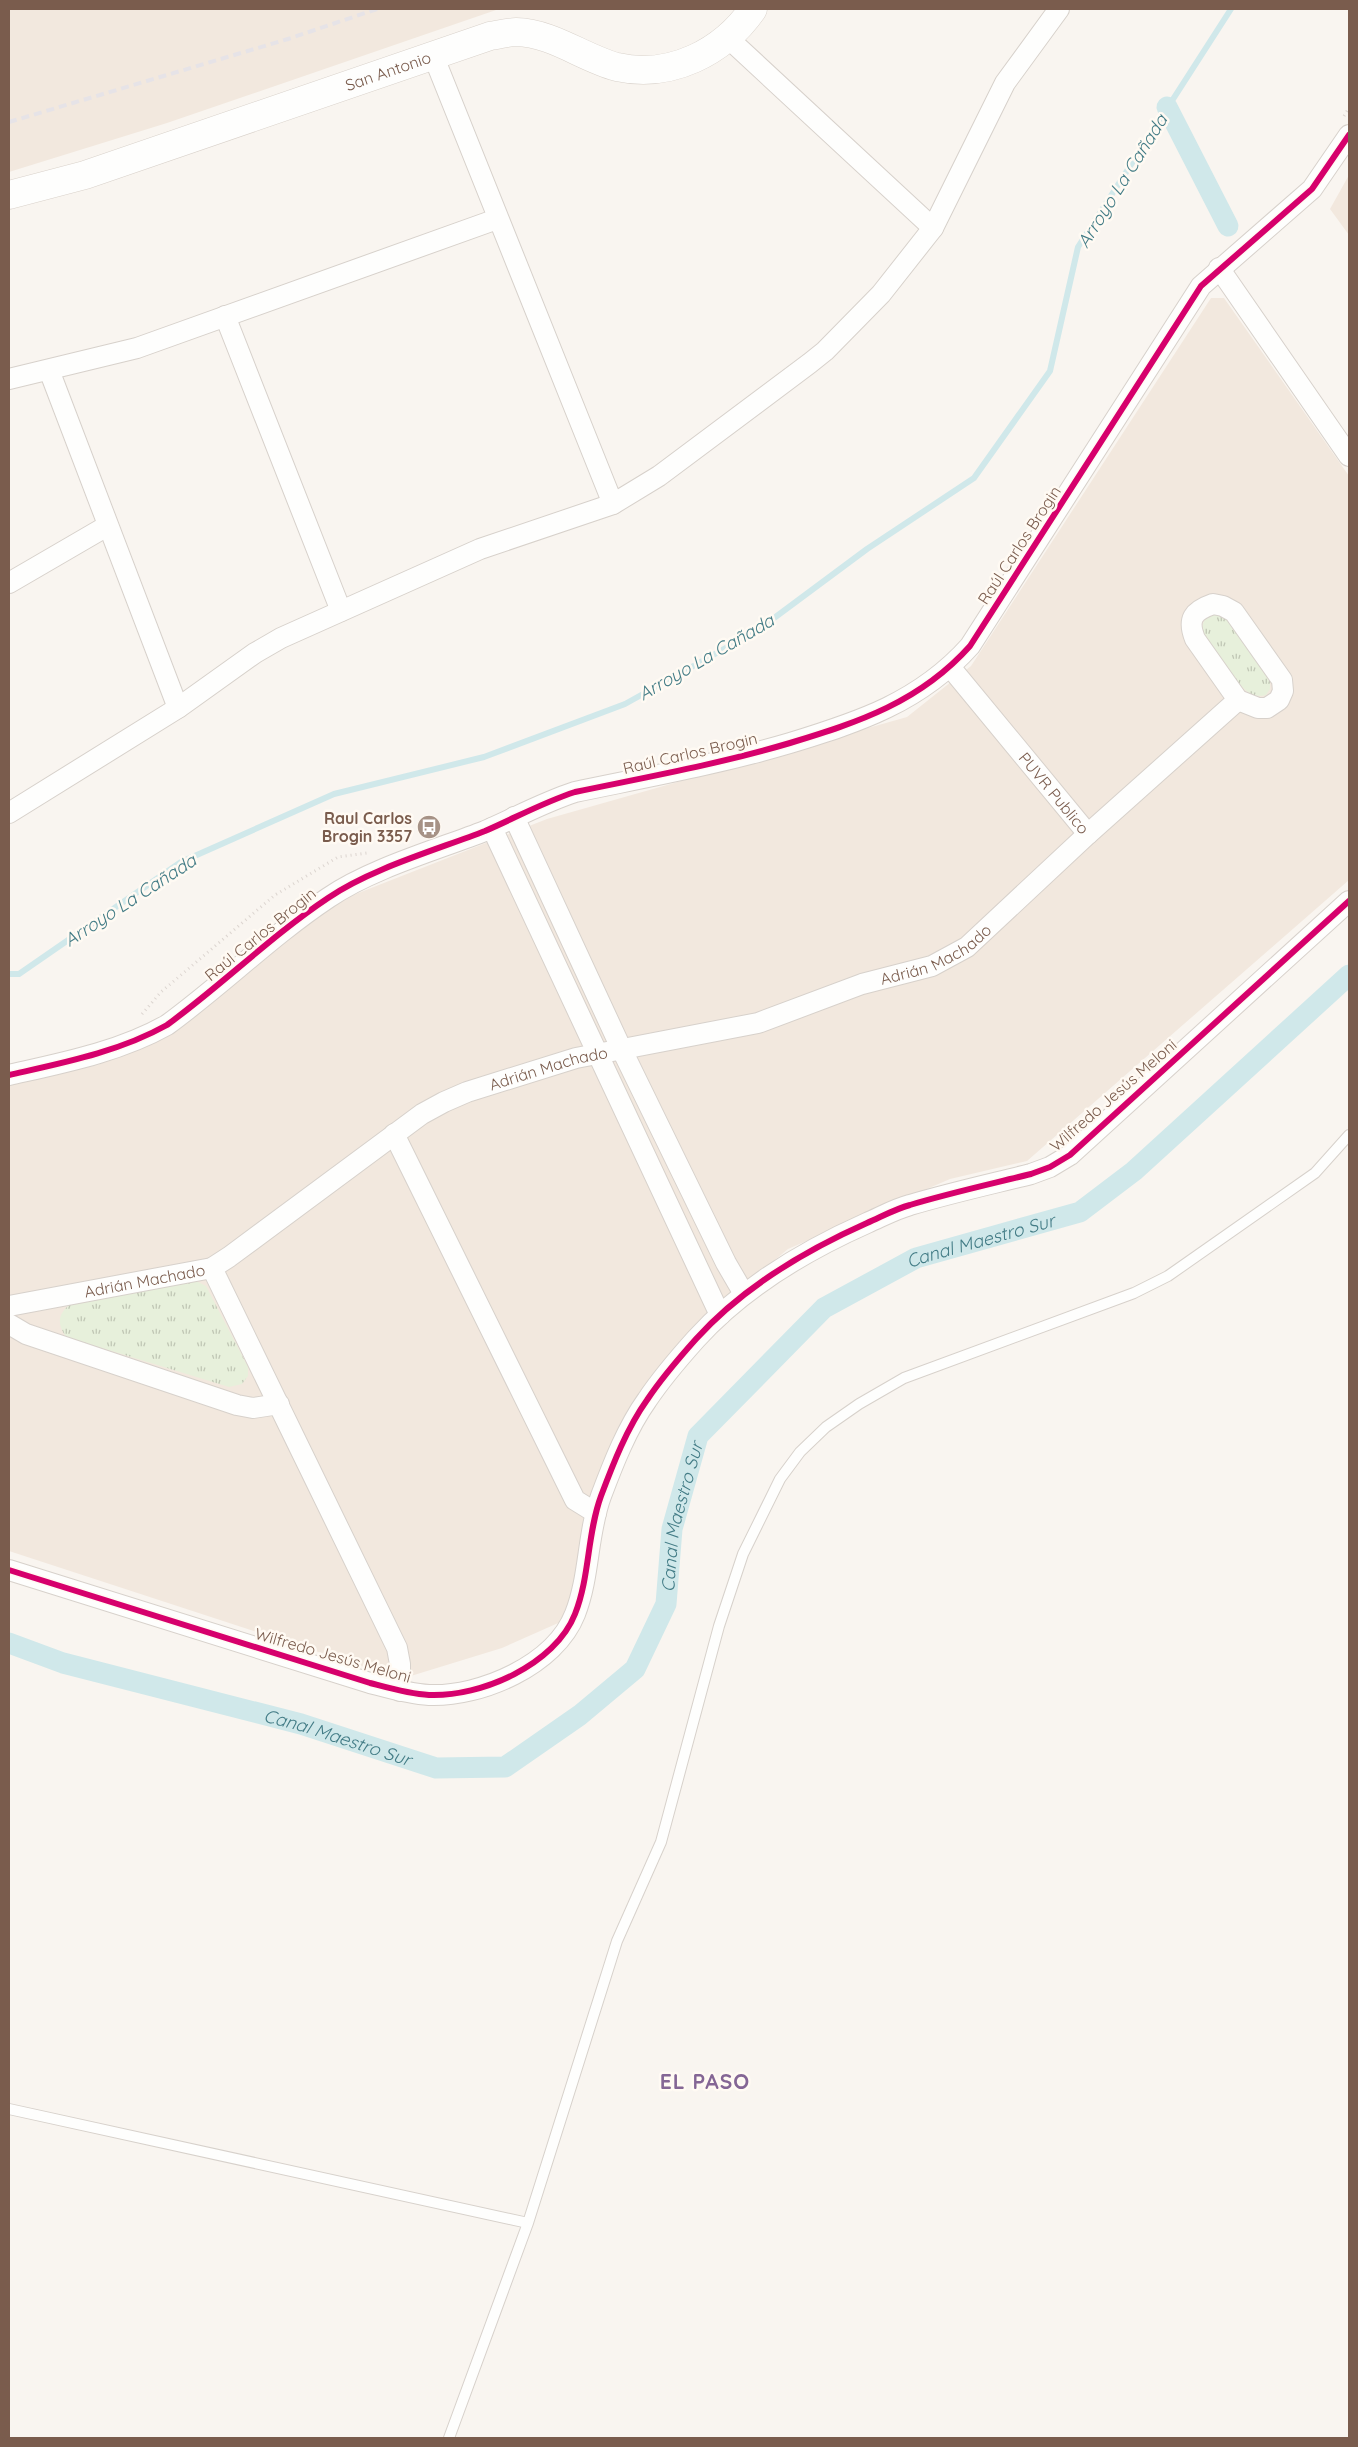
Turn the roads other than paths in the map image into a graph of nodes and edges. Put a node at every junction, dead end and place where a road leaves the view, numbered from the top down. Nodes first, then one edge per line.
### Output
1 (753, 9) edge
2 (1059, 9) edge
3 (728, 38) junction
4 (433, 55) junction
5 (1344, 130) edge
6 (9, 196) edge
7 (498, 219) junction
8 (933, 228) junction
9 (1219, 268) junction
10 (226, 316) junction
11 (49, 370) junction
12 (9, 379) edge
13 (1349, 456) edge
14 (613, 504) junction
15 (107, 526) junction
16 (9, 584) edge
17 (341, 611) junction
18 (951, 668) junction
19 (1238, 700) junction
20 (178, 708) junction
21 (9, 813) edge
22 (514, 817) junction
23 (492, 828) junction
24 (1088, 834) junction
25 (1349, 901) edge
26 (621, 1048) junction
27 (597, 1053) junction
28 (9, 1075) edge
29 (394, 1134) junction
30 (1349, 1136) edge
31 (212, 1268) junction
32 (744, 1294) junction
33 (9, 1306) edge
34 (720, 1315) junction
35 (9, 1324) edge
36 (279, 1404) junction
37 (596, 1513) junction
38 (9, 1570) edge
39 (400, 1691) junction
40 (9, 2109) edge
41 (528, 2223) junction
42 (449, 2438) edge

1 - 3 main road, San Antonio
2 - 8 street
3 - 4 main road, San Antonio
3 - 8 street
4 - 6 main road, San Antonio
4 - 7 street
5 - 9 street, Raúl Carlos Brogin
7 - 10 street
7 - 14 street
8 - 14 street
9 - 13 street
9 - 18 street, Raúl Carlos Brogin
10 - 11 street
10 - 17 street
11 - 12 street
11 - 15 street
14 - 17 street
15 - 16 street
15 - 20 street
17 - 20 street
18 - 22 street, Raúl Carlos Brogin
18 - 24 street, PUVR Publico
19 - 19 street
19 - 24 street, PUVR Publico
20 - 21 street
22 - 23 street, Raúl Carlos Brogin
22 - 26 street
23 - 27 street
23 - 28 street, Raúl Carlos Brogin
24 - 26 street, Adrián Machado
25 - 32 street, Wilfredo Jesús Meloni
26 - 27 street, Adrián Machado
26 - 32 street
27 - 29 street, Adrián Machado
27 - 34 street
29 - 31 street, Adrián Machado
29 - 37 street
30 - 41 lane
31 - 33 street, Adrián Machado
31 - 36 street
32 - 34 street, Wilfredo Jesús Meloni
34 - 37 street, Wilfredo Jesús Meloni
35 - 36 street
36 - 39 street
37 - 39 street, Wilfredo Jesús Meloni
38 - 39 street, Wilfredo Jesús Meloni
40 - 41 lane
41 - 42 lane

